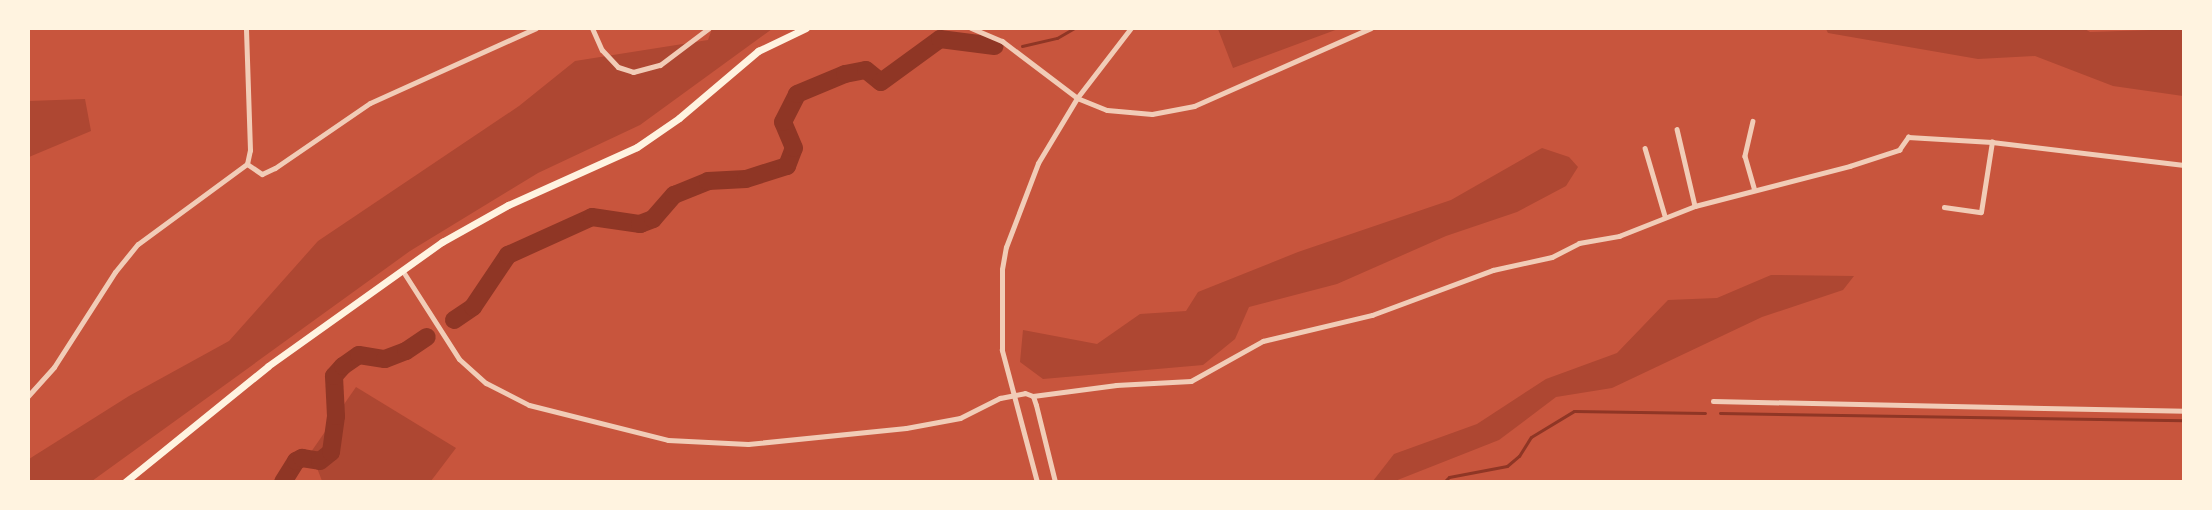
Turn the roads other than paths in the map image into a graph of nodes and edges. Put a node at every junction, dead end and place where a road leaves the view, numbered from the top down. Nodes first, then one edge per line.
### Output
1 (246, 28) edge
2 (536, 28) edge
3 (592, 28) edge
4 (709, 28) edge
5 (806, 28) edge
6 (971, 28) edge
7 (1131, 28) edge
8 (1371, 28) edge
9 (1077, 98) junction
10 (1753, 121) dead end
11 (1677, 129) dead end
12 (1992, 142) junction
13 (1645, 148) dead end
14 (247, 164) junction
15 (2184, 165) edge
16 (1755, 190) junction
17 (1695, 206) junction
18 (1944, 207) dead end
19 (1665, 216) junction
20 (404, 273) junction
21 (28, 396) edge
22 (1033, 396) junction
23 (1713, 401) dead end
24 (2184, 411) edge
25 (125, 482) edge
26 (1037, 482) edge
27 (1055, 482) edge

1 - 14 street
2 - 14 street
3 - 4 street
5 - 20 highway
6 - 9 street
7 - 9 street
8 - 9 street
9 - 26 street
10 - 16 street
11 - 17 street
12 - 15 street
12 - 16 street
12 - 18 street
13 - 19 street
14 - 21 street
16 - 17 street
17 - 19 street
19 - 22 street
20 - 22 street
20 - 25 highway
22 - 27 street
23 - 24 street

